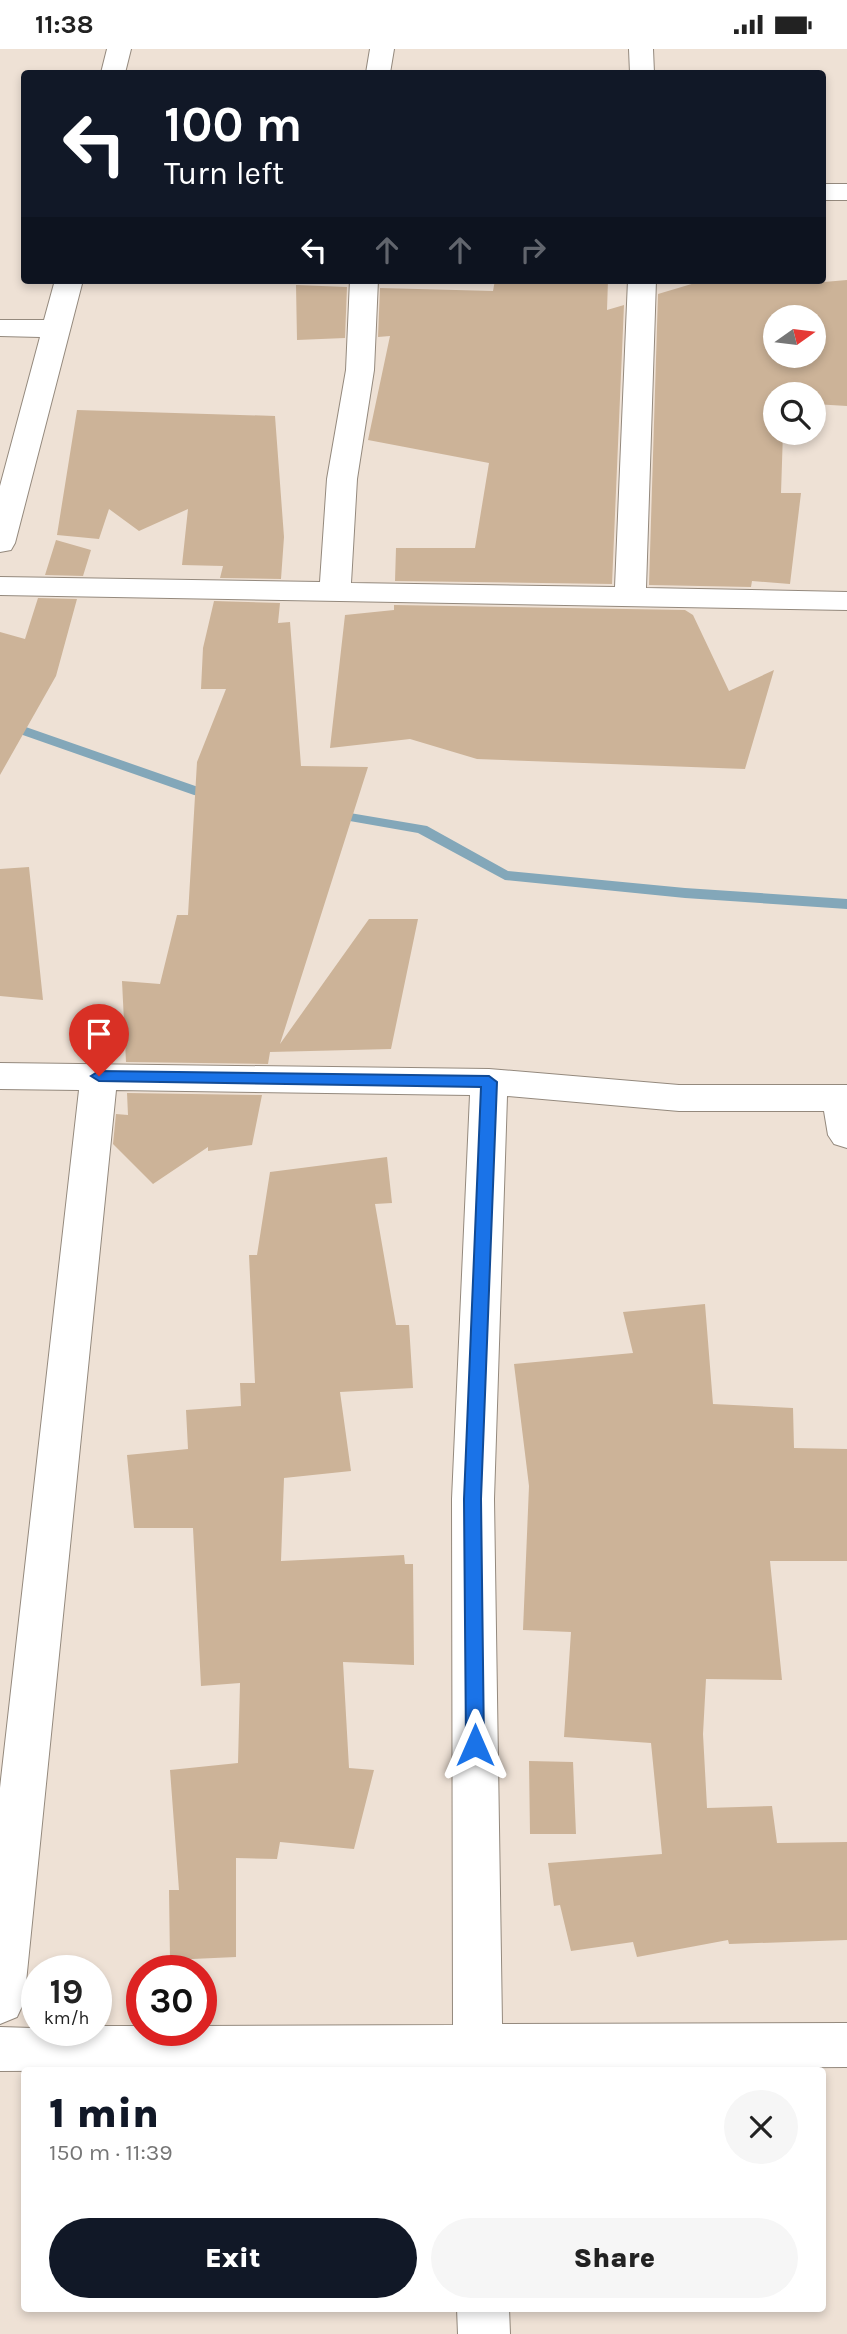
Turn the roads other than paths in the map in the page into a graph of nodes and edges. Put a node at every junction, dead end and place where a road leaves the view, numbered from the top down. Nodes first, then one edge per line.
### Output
1 (119, 49) edge
2 (382, 49) edge
3 (640, 49) edge
4 (114, 70) edge
5 (379, 70) edge
6 (642, 70) edge
7 (826, 192) edge
8 (847, 192) edge
9 (68, 284) edge
10 (364, 284) edge
11 (642, 284) edge
12 (0, 328) edge
13 (57, 329) junction
14 (0, 543) edge
15 (0, 586) edge
16 (335, 590) junction
17 (630, 598) junction
18 (847, 601) edge
19 (0, 1076) edge
20 (99, 1076) junction
21 (489, 1082) junction
22 (844, 1098) edge
23 (847, 1135) edge
24 (0, 2002) edge
25 (847, 2045) edge
26 (0, 2049) edge
27 (478, 2058) edge
28 (484, 2312) edge
29 (484, 2334) edge

1 - 4 street
2 - 5 street
3 - 6 street
7 - 8 street
9 - 13 street
10 - 16 street
11 - 17 street
12 - 13 street
13 - 14 street
15 - 16 street
16 - 17 street
17 - 18 street
19 - 20 street
20 - 21 street
20 - 24 street
21 - 22 street
21 - 27 street
22 - 23 street
25 - 27 street
26 - 27 street
28 - 29 street

